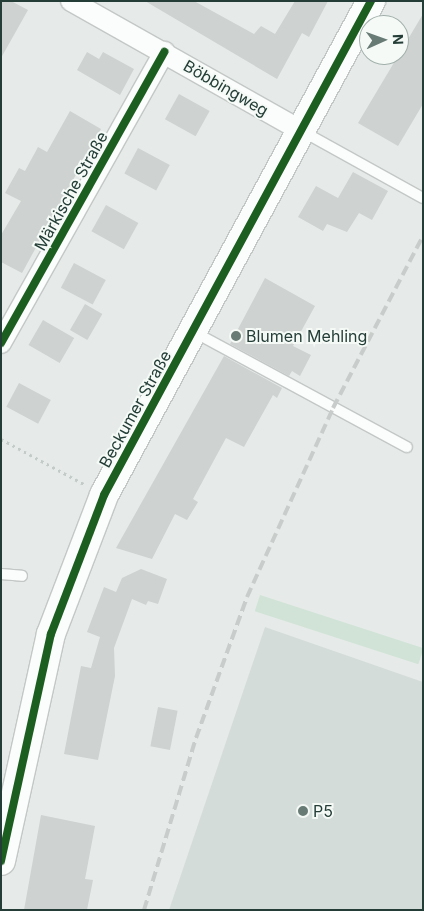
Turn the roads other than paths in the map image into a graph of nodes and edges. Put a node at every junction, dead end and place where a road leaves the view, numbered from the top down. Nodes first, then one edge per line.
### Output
1 (71, 1) edge
2 (371, 1) edge
3 (164, 52) junction
4 (302, 131) junction
5 (423, 198) edge
6 (194, 332) junction
7 (1, 343) edge
8 (407, 447) dead end
9 (1, 574) edge
10 (22, 576) dead end
11 (1, 861) edge

1 - 3 street, Böbbingweg
2 - 4 main road, Beckumer Straße
3 - 4 street, Böbbingweg
3 - 7 street, Märkische Straße
4 - 5 lane
4 - 6 main road, Beckumer Straße
6 - 8 lane
6 - 11 main road, Beckumer Straße
9 - 10 lane

